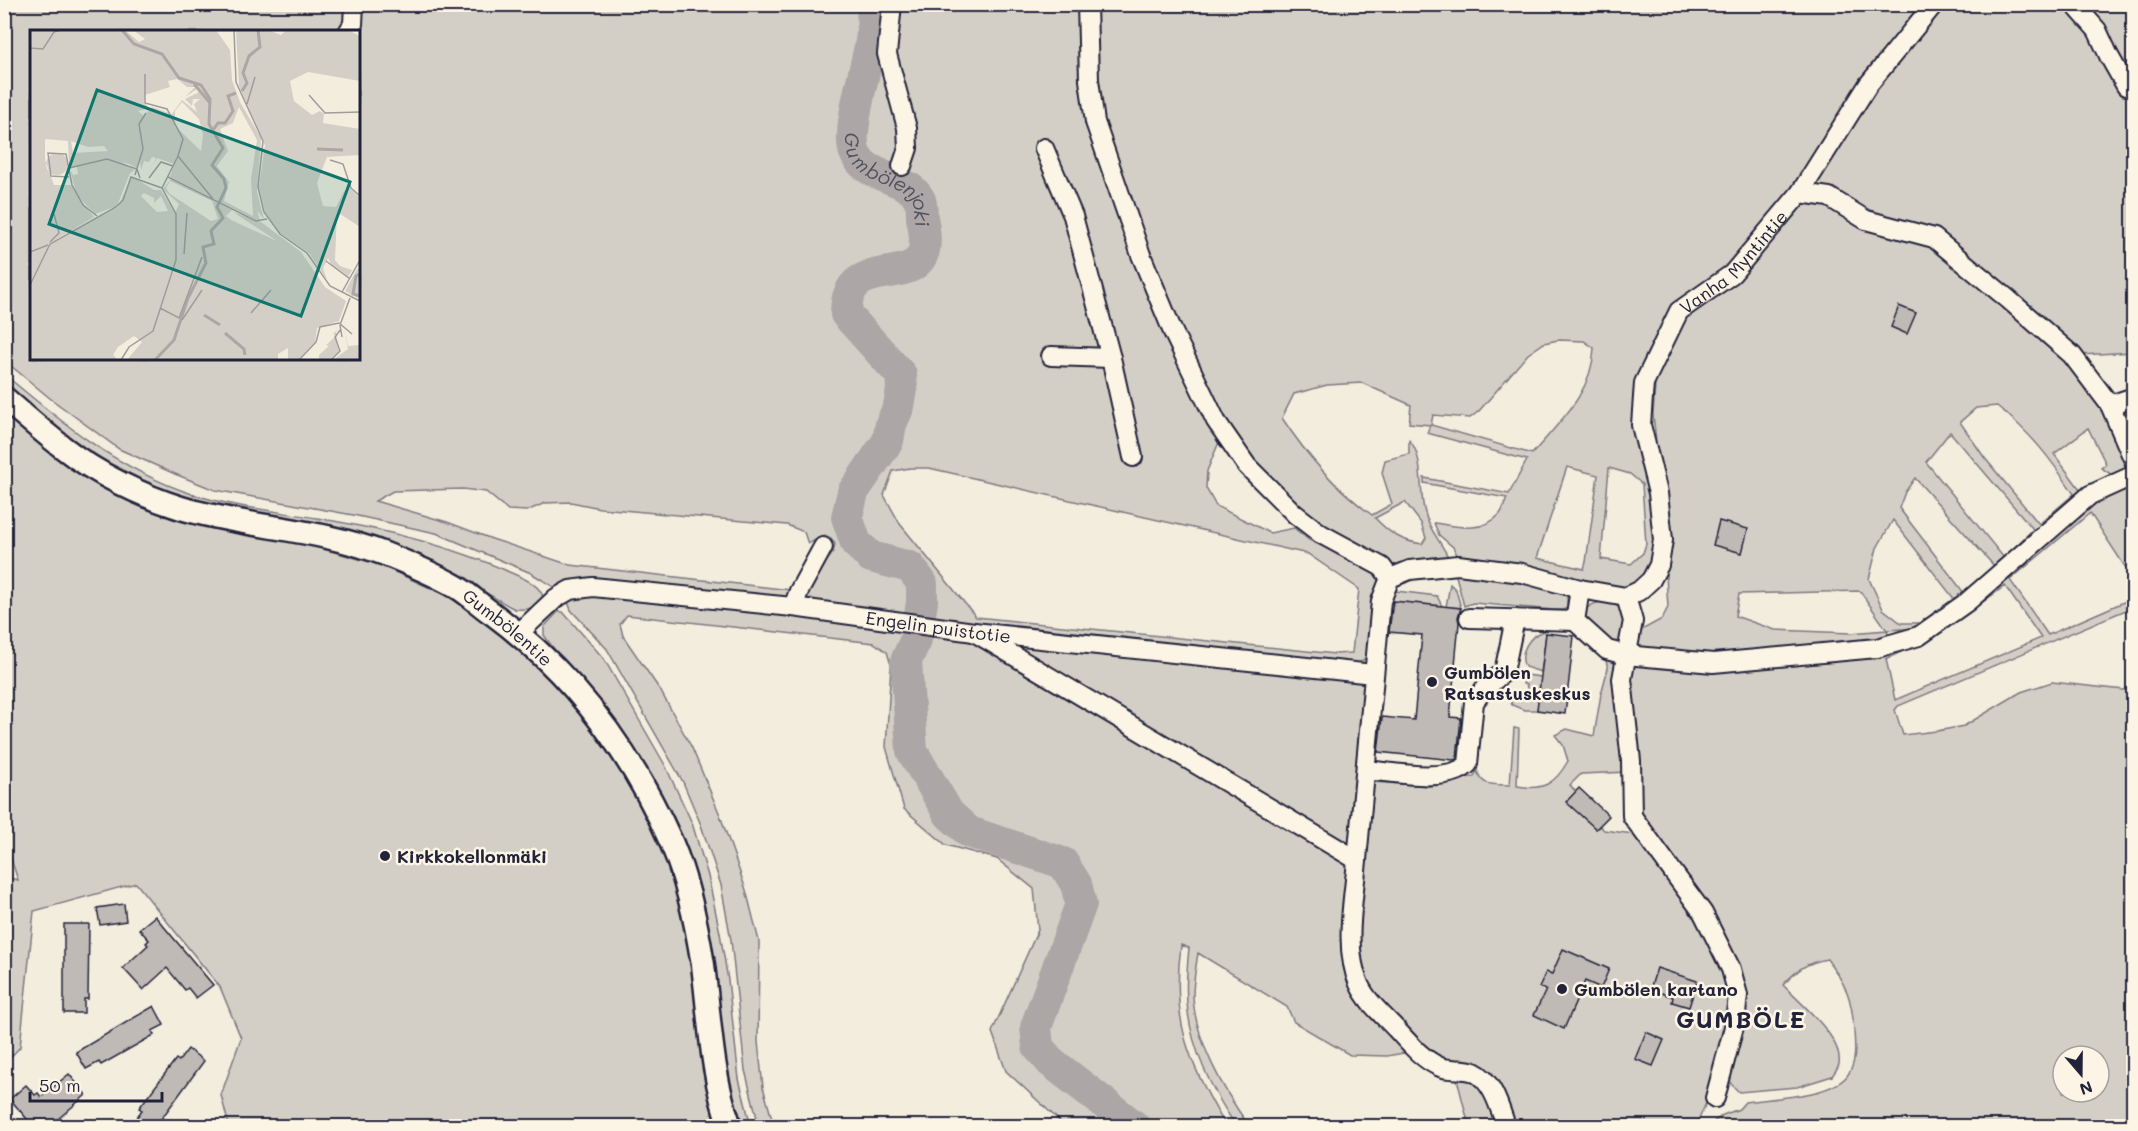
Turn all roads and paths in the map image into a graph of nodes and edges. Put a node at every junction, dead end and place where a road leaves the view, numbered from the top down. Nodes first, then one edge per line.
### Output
1 (354, 4) edge
2 (892, 4) edge
3 (1088, 4) edge
4 (1934, 4) edge
5 (2074, 4) edge
6 (349, 30) edge
7 (2126, 86) dead end
8 (1044, 148) dead end
9 (903, 166) dead end
10 (1800, 193) junction
11 (1051, 356) dead end
12 (1111, 358) junction
13 (2133, 397) edge
14 (4, 398) edge
15 (2110, 405) junction
16 (1133, 458) dead end
17 (2133, 461) edge
18 (2133, 475) edge
19 (823, 547) dead end
20 (1390, 578) junction
21 (1580, 589) junction
22 (1626, 597) junction
23 (793, 607) junction
24 (1468, 618) dead end
25 (1515, 619) junction
26 (1575, 621) junction
27 (974, 632) junction
28 (519, 633) junction
29 (1626, 656) junction
30 (1373, 674) junction
31 (1366, 770) junction
32 (1357, 860) junction
33 (1715, 1098) dead end
34 (730, 1126) edge
35 (1506, 1126) edge

1 - 6 street
2 - 9 street
3 - 20 street
4 - 10 street, Vanha Myntintie
5 - 7 street
8 - 12 street
10 - 15 street
10 - 22 street, Vanha Myntintie
11 - 12 street
12 - 16 street
13 - 15 street
14 - 28 main road, Gumbölentie
15 - 17 street
18 - 29 street
19 - 23 street
20 - 21 street
20 - 30 street
21 - 22 street
21 - 26 street
22 - 29 street
23 - 27 street, Engelin puistotie
23 - 28 street, Engelin puistotie
24 - 25 street
25 - 26 street
25 - 31 street
26 - 29 street
27 - 30 street, Engelin puistotie
27 - 32 street
28 - 34 main road, Gumbölentie
29 - 33 street
30 - 31 street
31 - 32 street
32 - 35 street

